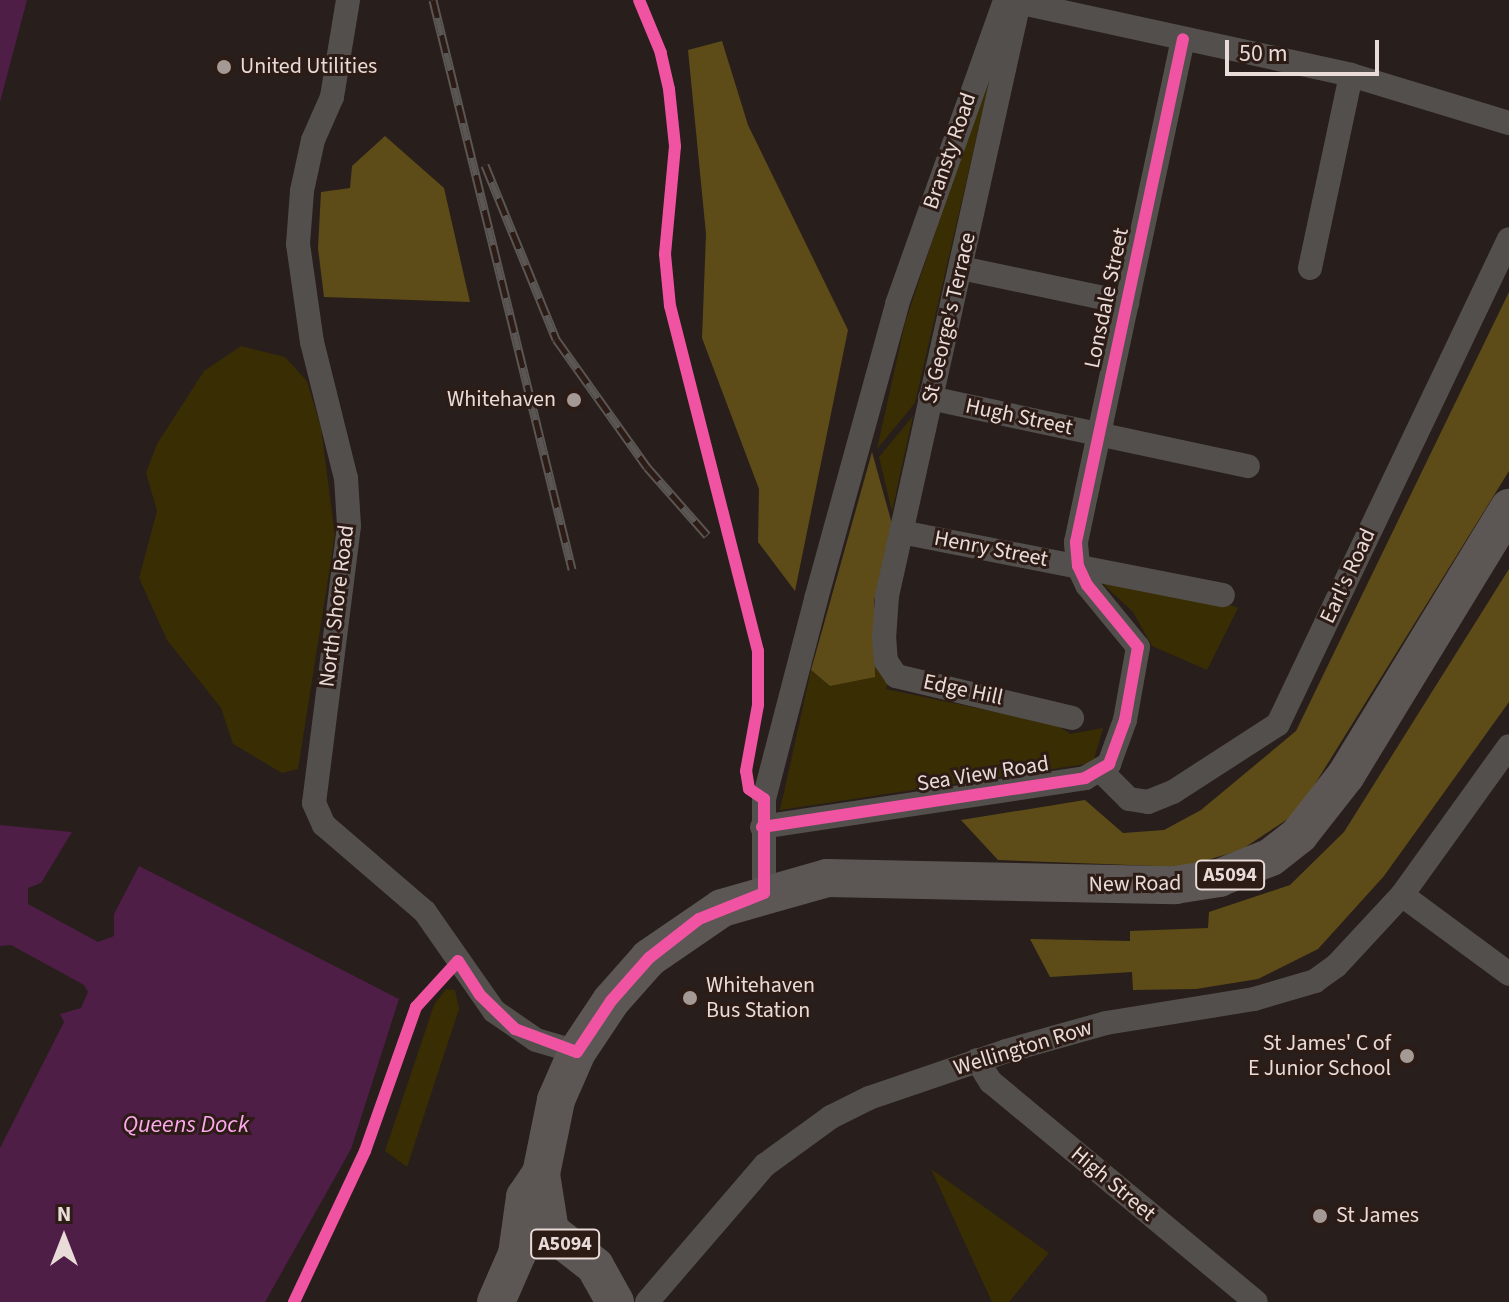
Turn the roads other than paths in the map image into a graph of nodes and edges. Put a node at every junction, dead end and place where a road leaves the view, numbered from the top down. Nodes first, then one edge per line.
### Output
1 (348, 0) edge
2 (1011, 1) edge
3 (1073, 8) edge
4 (1183, 39) junction
5 (1351, 75) junction
6 (1509, 123) edge
7 (1509, 239) edge
8 (961, 268) junction
9 (1310, 268) dead end
10 (1127, 303) junction
11 (930, 398) junction
12 (1099, 435) junction
13 (1248, 466) dead end
14 (1509, 508) edge
15 (901, 532) junction
16 (1078, 566) junction
17 (1223, 595) dead end
18 (884, 635) joint
19 (1072, 718) dead end
20 (1509, 746) edge
21 (1102, 772) junction
22 (762, 827) junction
23 (764, 893) junction
24 (1402, 895) junction
25 (1509, 974) edge
26 (577, 1052) junction
27 (977, 1060) junction
28 (541, 1174) junction
29 (550, 1231) junction
30 (517, 1254) junction
31 (1253, 1301) edge
32 (496, 1302) edge
33 (593, 1302) edge
34 (615, 1302) edge
35 (647, 1302) edge

1 - 26 street, North Shore Road
2 - 3 street
2 - 8 street, St George's Terrace
2 - 22 street, Bransty Road
3 - 4 street
4 - 5 street
4 - 10 street, Lonsdale Street
5 - 6 street
5 - 9 street
7 - 21 street, Earl's Road
8 - 10 street
8 - 11 street, St George's Terrace
10 - 12 street, Lonsdale Street
11 - 12 street, Hugh Street
11 - 15 street, St George's Terrace
12 - 13 street, Hugh Street
12 - 16 street, Lonsdale Street
14 - 23 main road, New Road / A5094
15 - 16 street, Henry Street
15 - 18 street, St George's Terrace
16 - 17 street, Henry Street
16 - 21 street
18 - 19 street, Edge Hill
20 - 24 street, Wellington Row
21 - 22 street, Sea View Road
22 - 23 street, Bransty Road
23 - 26 main road, A5094
24 - 25 street
24 - 27 street, Wellington Row
26 - 28 main road, A5094
27 - 31 street, High Street
27 - 35 street, Wellington Row
28 - 29 main road, A5094
28 - 30 main road, A5094
29 - 30 main road, A5094
29 - 34 main road, A5094
30 - 32 main road, A5094
30 - 33 main road, A5094

